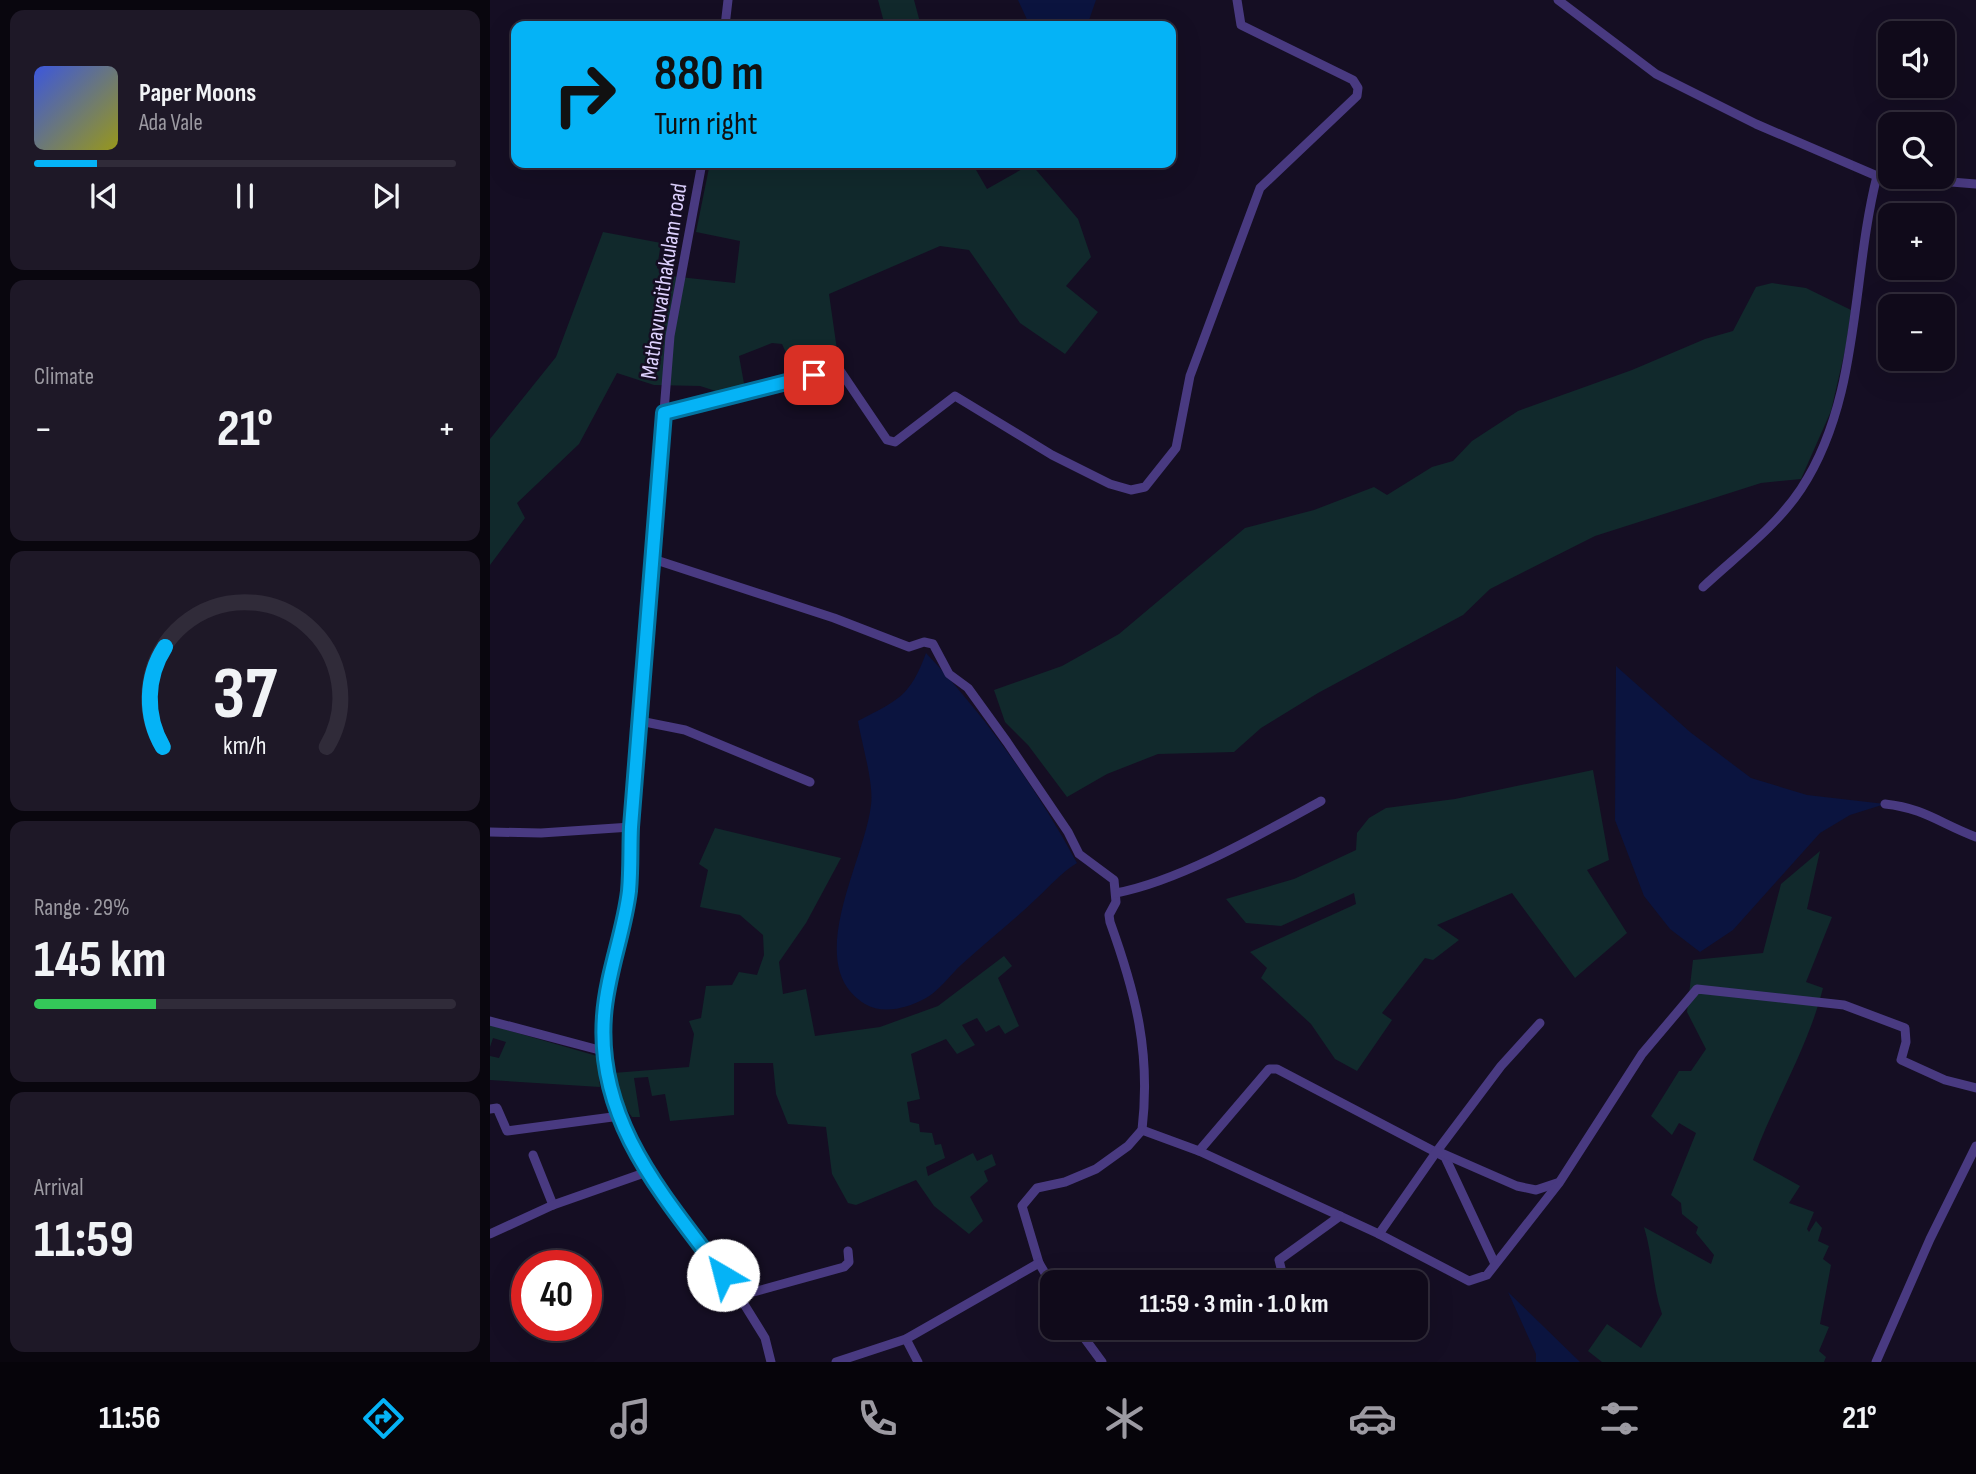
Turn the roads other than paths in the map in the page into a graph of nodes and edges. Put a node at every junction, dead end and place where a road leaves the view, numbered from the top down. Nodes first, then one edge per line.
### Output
1 (728, 0) edge
2 (1237, 0) edge
3 (1559, 0) edge
4 (726, 21) edge
5 (701, 168) edge
6 (1877, 176) junction
7 (1976, 184) edge
8 (664, 413) junction
9 (653, 559) junction
10 (1703, 587) dead end
11 (640, 721) junction
12 (810, 782) dead end
13 (1321, 801) dead end
14 (1885, 804) dead end
15 (631, 827) junction
16 (490, 832) edge
17 (1976, 837) edge
18 (1115, 893) junction
19 (490, 1021) edge
20 (1540, 1023) dead end
21 (603, 1051) junction
22 (1976, 1088) edge
23 (490, 1109) edge
24 (620, 1116) junction
25 (1142, 1130) junction
26 (1975, 1150) edge
27 (1199, 1151) junction
28 (1437, 1151) junction
29 (533, 1155) dead end
30 (646, 1172) junction
31 (1559, 1183) junction
32 (553, 1205) junction
33 (1340, 1216) junction
34 (490, 1234) edge
35 (1378, 1234) junction
36 (848, 1251) dead end
37 (1039, 1263) junction
38 (1495, 1264) junction
39 (1043, 1270) edge
40 (1282, 1270) edge
41 (738, 1296) junction
42 (906, 1339) junction
43 (1086, 1340) edge
44 (771, 1362) edge
45 (836, 1362) edge
46 (918, 1362) edge
47 (1102, 1362) edge
48 (1876, 1362) edge

1 - 4 street
2 - 8 street
3 - 6 street
5 - 8 street, Mathavuvaithakulam road
6 - 7 street
6 - 10 street
8 - 9 street, Mathavuvaithakulam road
9 - 11 street, Mathavuvaithakulam road
9 - 18 street
11 - 12 street
11 - 15 street, Mathavuvaithakulam road
13 - 18 street
14 - 17 street
15 - 16 street
15 - 21 street, Mathavuvaithakulam road
18 - 25 street
19 - 21 street
20 - 28 street
21 - 24 street, Mathavuvaithakulam road
22 - 31 street
23 - 24 street
24 - 30 street, Mathavuvaithakulam road
25 - 27 street
25 - 37 street
26 - 48 street
27 - 28 street
27 - 33 street
28 - 31 street
28 - 35 street
28 - 38 street
29 - 32 street
30 - 32 street
30 - 41 street, Mathavuvaithakulam road
31 - 38 street
32 - 34 street
33 - 35 street
33 - 40 street
35 - 38 street
36 - 41 street
37 - 39 street
37 - 42 street
41 - 44 street, Mathavuvaithakulam road
42 - 45 street
42 - 46 street
43 - 47 street

